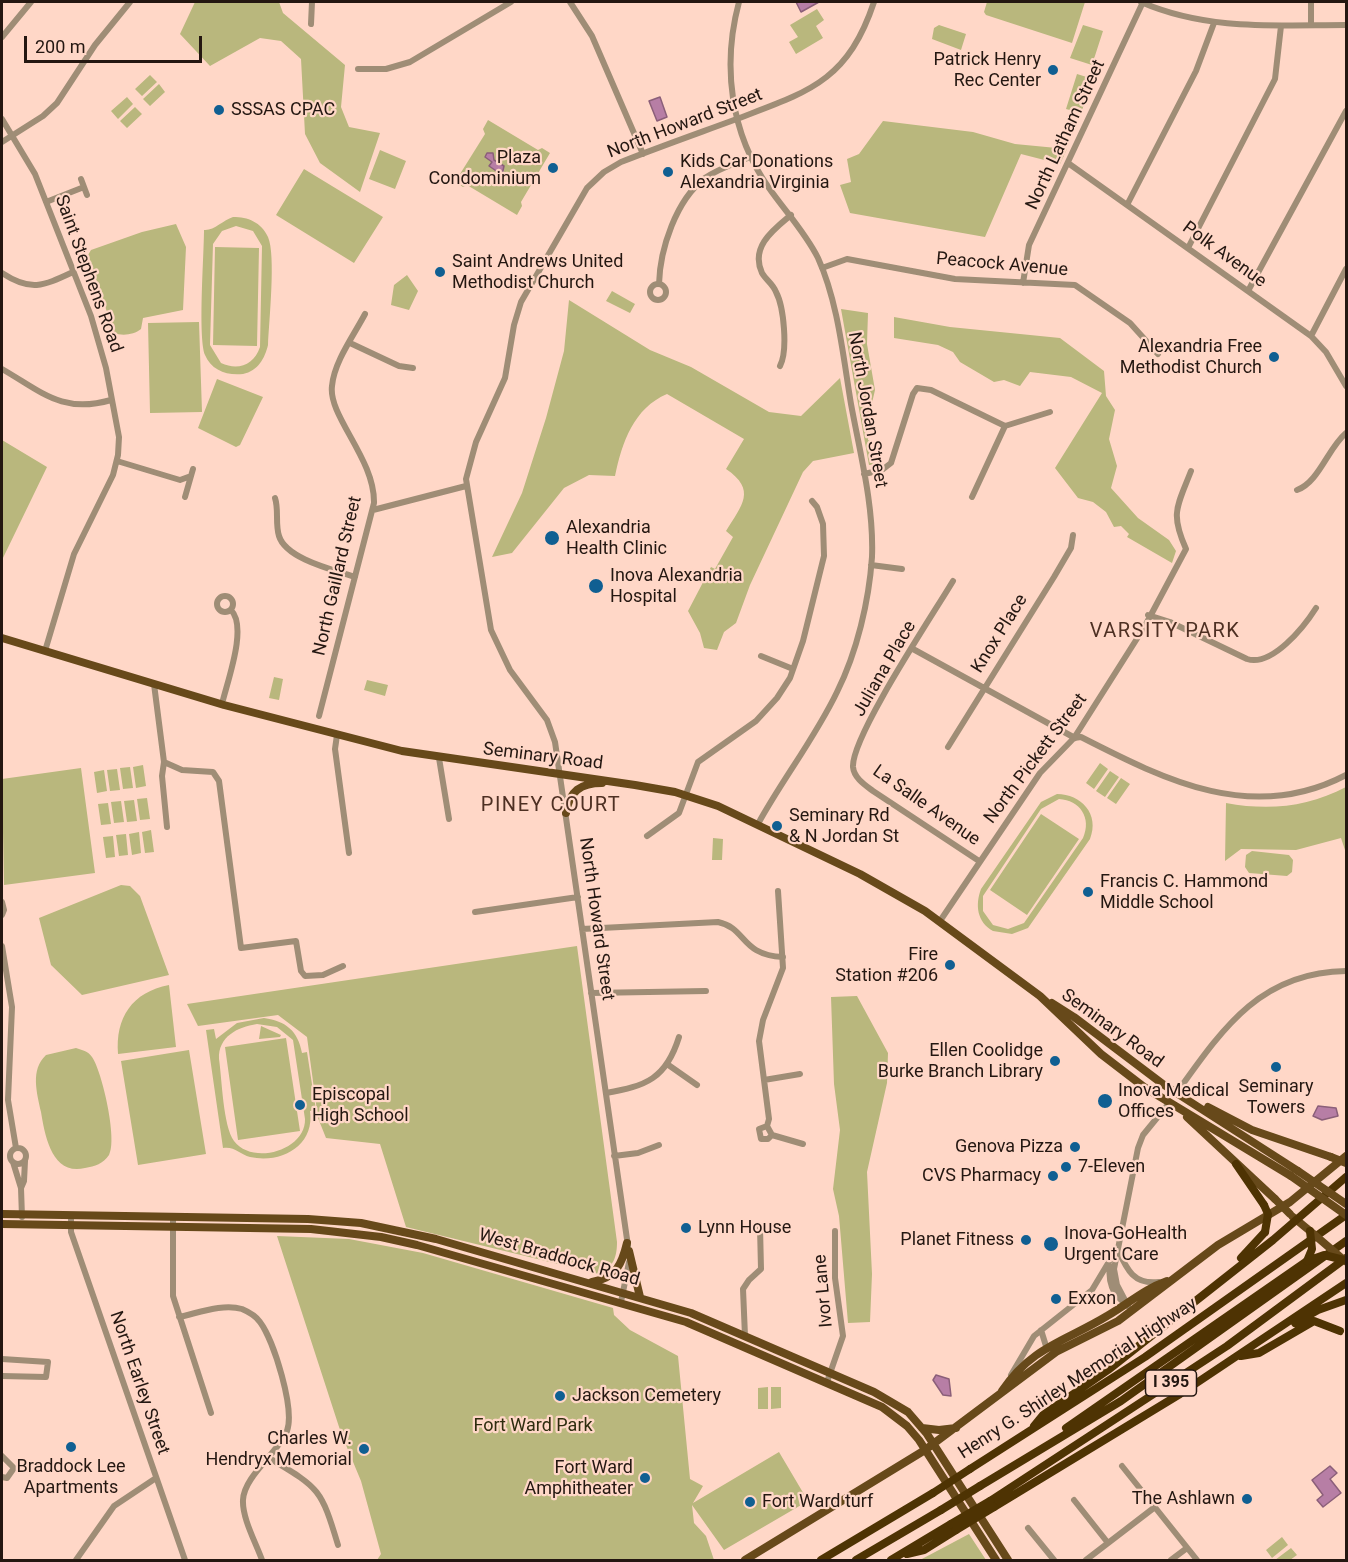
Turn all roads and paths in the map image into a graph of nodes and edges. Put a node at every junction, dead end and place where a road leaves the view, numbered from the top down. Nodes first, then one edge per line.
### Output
1 (31, 2) edge
2 (130, 2) edge
3 (312, 2) edge
4 (511, 2) edge
5 (570, 2) edge
6 (739, 2) edge
7 (874, 2) edge
8 (1142, 2) edge
9 (1311, 2) edge
10 (1214, 23) junction
11 (311, 24) dead end
12 (1311, 25) junction
13 (1347, 25) edge
14 (1281, 26) junction
15 (2, 37) edge
16 (358, 69) dead end
17 (1347, 111) edge
18 (2, 119) edge
19 (736, 119) junction
20 (14, 135) junction
21 (2, 142) edge
22 (643, 154) junction
23 (752, 156) junction
24 (1068, 163) junction
25 (81, 178) dead end
26 (84, 187) junction
27 (87, 195) dead end
28 (46, 202) junction
29 (1127, 205) junction
30 (791, 216) junction
31 (1188, 248) junction
32 (822, 268) junction
33 (1347, 269) edge
34 (73, 272) junction
35 (2, 273) edge
36 (1023, 283) junction
37 (659, 284) dead end
38 (1248, 291) junction
39 (365, 314) dead end
40 (1311, 336) junction
41 (350, 343) junction
42 (1158, 354) dead end
43 (780, 366) dead end
44 (413, 368) dead end
45 (2, 369) edge
46 (1347, 386) edge
47 (111, 400) junction
48 (1050, 412) dead end
49 (1005, 426) junction
50 (1347, 433) edge
51 (117, 461) junction
52 (1191, 471) dead end
53 (864, 474) junction
54 (180, 480) junction
55 (466, 486) junction
56 (1297, 490) dead end
57 (972, 497) dead end
58 (275, 498) dead end
59 (812, 501) dead end
60 (373, 510) junction
61 (1072, 535) dead end
62 (871, 565) junction
63 (902, 569) dead end
64 (355, 577) junction
65 (953, 581) dead end
66 (1316, 608) dead end
67 (231, 610) dead end
68 (1148, 615) junction
69 (2, 638) edge
70 (913, 649) junction
71 (45, 651) junction
72 (761, 656) dead end
73 (793, 669) junction
74 (154, 684) junction
75 (984, 689) junction
76 (222, 704) junction
77 (320, 716) dead end
78 (338, 735) junction
79 (1074, 738) junction
80 (948, 747) dead end
81 (439, 758) junction
82 (164, 762) junction
83 (561, 773) junction
84 (856, 775) joint
85 (1347, 775) edge
86 (621, 782) junction
87 (687, 795) junction
88 (566, 813) junction
89 (449, 819) dead end
90 (758, 825) junction
91 (167, 827) dead end
92 (647, 836) dead end
93 (349, 853) dead end
94 (979, 861) junction
95 (778, 891) dead end
96 (578, 897) junction
97 (2, 902) edge
98 (475, 912) dead end
99 (2, 915) edge
100 (940, 921) junction
101 (582, 929) junction
102 (2, 946) edge
103 (783, 957) junction
104 (343, 966) dead end
105 (1347, 971) edge
106 (706, 991) dead end
107 (591, 993) junction
108 (1040, 996) junction
109 (1074, 1017) junction
110 (1068, 1025) junction
111 (679, 1037) dead end
112 (668, 1064) junction
113 (800, 1074) dead end
114 (764, 1080) junction
115 (697, 1084) dead end
116 (1174, 1089) junction
117 (606, 1093) junction
118 (1170, 1102) junction
119 (767, 1126) junction
120 (772, 1135) junction
121 (803, 1144) dead end
122 (659, 1145) dead end
123 (16, 1148) junction
124 (615, 1156) junction
125 (1347, 1156) edge
126 (2, 1158) edge
127 (11, 1160) junction
128 (26, 1161) junction
129 (1347, 1163) edge
130 (1236, 1164) junction
131 (1295, 1173) junction
132 (1347, 1177) edge
133 (21, 1188) junction
134 (1347, 1204) edge
135 (2, 1214) edge
136 (22, 1214) junction
137 (71, 1215) junction
138 (1347, 1215) edge
139 (173, 1216) junction
140 (1293, 1217) junction
141 (2, 1224) edge
142 (22, 1224) junction
143 (71, 1224) junction
144 (172, 1226) junction
145 (760, 1227) dead end
146 (835, 1231) dead end
147 (1310, 1232) junction
148 (1347, 1240) edge
149 (628, 1247) junction
150 (1117, 1247) junction
151 (1346, 1260) edge
152 (1306, 1261) junction
153 (1110, 1262) junction
154 (1169, 1280) junction
155 (1347, 1282) edge
156 (590, 1283) junction
157 (1211, 1288) junction
158 (623, 1292) junction
159 (640, 1297) junction
160 (1347, 1300) edge
161 (621, 1302) junction
162 (1126, 1303) junction
163 (1131, 1311) junction
164 (179, 1317) junction
165 (1041, 1330) junction
166 (1340, 1331) dead end
167 (745, 1336) junction
168 (1047, 1347) junction
169 (1056, 1352) junction
170 (1234, 1358) junction
171 (2, 1359) edge
172 (831, 1373) junction
173 (2, 1376) edge
174 (827, 1382) junction
175 (1001, 1392) junction
176 (211, 1413) dead end
177 (922, 1428) junction
178 (957, 1428) junction
179 (1029, 1434) junction
180 (933, 1444) junction
181 (926, 1450) junction
182 (2, 1456) edge
183 (269, 1458) junction
184 (1122, 1466) dead end
185 (1009, 1468) junction
186 (2, 1477) edge
187 (156, 1478) junction
188 (1074, 1500) dead end
189 (992, 1504) junction
190 (1155, 1507) junction
191 (1028, 1528) dead end
192 (1108, 1543) junction
193 (338, 1545) dead end
194 (1187, 1548) junction
195 (894, 1558) edge
196 (76, 1560) edge
197 (185, 1560) edge
198 (262, 1560) edge
199 (745, 1560) edge
200 (821, 1560) edge
201 (856, 1560) edge
202 (996, 1560) edge
203 (1008, 1560) edge
204 (1054, 1560) edge
205 (1086, 1560) edge
206 (1171, 1560) edge
207 (1197, 1560) edge

1 - 15 street
2 - 20 street
3 - 11 street
4 - 16 street
5 - 22 street
6 - 19 street, North Jordan Street
7 - 19 street, North Howard Street
8 - 10 street
8 - 24 street, North Latham Street
9 - 12 street
10 - 14 street
10 - 29 street
12 - 13 street
12 - 14 street
14 - 31 street
17 - 38 street
18 - 20 street, Saint Stephens Road
19 - 22 street, North Howard Street
19 - 23 street, North Jordan Street
20 - 21 street
20 - 28 street, Saint Stephens Road
22 - 55 street, North Howard Street
23 - 30 street, North Jordan Street
23 - 37 street
24 - 29 street, Polk Avenue
24 - 36 street, North Latham Street
25 - 26 street
26 - 27 street
26 - 28 street
28 - 34 street, Saint Stephens Road
29 - 31 street, Polk Avenue
30 - 32 street, North Jordan Street
30 - 43 street
31 - 38 street, Polk Avenue
32 - 36 street, Peacock Avenue
32 - 53 street, North Jordan Street
33 - 40 street
34 - 35 street
34 - 47 street, Saint Stephens Road
36 - 42 street, Peacock Avenue
38 - 40 street, Polk Avenue
39 - 41 street, North Gaillard Street
40 - 46 street, Polk Avenue
41 - 44 street
41 - 60 street, North Gaillard Street
45 - 47 street
47 - 51 street, Saint Stephens Road
48 - 49 street
49 - 53 street
49 - 57 street
50 - 56 street
51 - 54 street
51 - 71 street, Saint Stephens Road
52 - 68 street, North Pickett Street
53 - 62 street, North Jordan Street
54 - 54 street
55 - 60 street
55 - 83 street, North Howard Street
58 - 64 street
59 - 73 street
60 - 64 street, North Gaillard Street
61 - 75 street, Knox Place
62 - 63 street
62 - 90 street, North Jordan Street
64 - 77 street, North Gaillard Street
65 - 70 street, Juliana Place
66 - 68 street
67 - 76 street
68 - 79 street, North Pickett Street
69 - 71 main road, Seminary Road
70 - 75 street
70 - 84 street, Juliana Place
71 - 74 main road, Seminary Road
72 - 73 street
73 - 87 street
74 - 76 main road, Seminary Road
74 - 82 street
75 - 79 street
75 - 80 street, Knox Place
76 - 78 main road, Seminary Road
78 - 81 main road, Seminary Road
78 - 93 street
79 - 85 street
79 - 94 street, North Pickett Street
81 - 83 main road, Seminary Road
81 - 89 street
82 - 91 street
82 - 104 street
83 - 86 main road, Seminary Road
83 - 88 street, North Howard Street
84 - 94 street, La Salle Avenue
86 - 87 main road, Seminary Road
86 - 88 main road
87 - 90 main road, Seminary Road
87 - 92 street
88 - 96 street, North Howard Street
90 - 100 main road, Seminary Road
94 - 100 street, North Pickett Street
95 - 103 street
96 - 98 street
96 - 101 street, North Howard Street
97 - 99 street
100 - 108 main road, Seminary Road
101 - 103 street
101 - 107 street, North Howard Street
102 - 123 street
103 - 114 street
105 - 116 street
106 - 107 street
107 - 117 street, North Howard Street
108 - 109 main road, Seminary Road
108 - 110 main road, Seminary Road
109 - 110 main road
109 - 116 main road, Seminary Road
110 - 118 main road, Seminary Road
111 - 112 street
112 - 115 street
112 - 117 street
113 - 114 street
114 - 119 street
116 - 129 main road, bridge
116 - 131 main road, Seminary Road
117 - 124 street, North Howard Street
118 - 130 main road
118 - 131 main road, Seminary Road
118 - 150 street
119 - 120 street
119 - 120 street
120 - 121 street
122 - 124 street
123 - 127 street
123 - 128 street
124 - 149 street, North Howard Street
125 - 154 main road
126 - 127 street
127 - 128 street
127 - 133 street
128 - 133 street
130 - 140 main road, bridge
130 - 157 highway, bridge
131 - 134 main road, Seminary Road, bridge
131 - 138 main road, Seminary Road, bridge
132 - 140 highway
133 - 136 street
135 - 136 main road, West Braddock Road
136 - 137 main road, West Braddock Road
136 - 142 street
137 - 139 main road, West Braddock Road
137 - 143 street, North Earley Street
138 - 179 highway, Henry G. Shirley Memorial Highway / I 395
139 - 144 street
139 - 156 main road, West Braddock Road
140 - 147 main road
140 - 157 highway
141 - 142 main road, West Braddock Road
142 - 143 main road, West Braddock Road
143 - 144 main road, West Braddock Road
143 - 187 street, North Earley Street
144 - 161 main road, West Braddock Road
144 - 164 street
145 - 167 street
146 - 172 street, Ivor Lane
147 - 151 main road, bridge
147 - 152 highway, bridge
148 - 185 highway
149 - 156 main road
149 - 158 street, North Howard Street
149 - 159 main road
150 - 153 street
150 - 154 street
150 - 162 street
151 - 152 highway, bridge
151 - 189 highway, I 395
152 - 185 highway
153 - 162 street
153 - 165 street
154 - 162 main road
154 - 163 main road
155 - 170 highway
156 - 158 main road, West Braddock Road
157 - 179 highway
158 - 159 main road, West Braddock Road
158 - 161 street, North Howard Street
159 - 167 main road, West Braddock Road
160 - 170 highway
161 - 174 main road, West Braddock Road
162 - 163 street
162 - 168 main road
163 - 169 main road
164 - 176 street
164 - 183 street
165 - 168 street
165 - 175 street
166 - 170 highway
167 - 172 main road, West Braddock Road
168 - 169 street
168 - 175 main road
169 - 175 main road
170 - 189 highway
171 - 173 street
172 - 174 street, Ivor Lane
172 - 177 main road, West Braddock Road
174 - 181 main road, West Braddock Road
175 - 178 main road
177 - 178 main road
177 - 180 main road, West Braddock Road
178 - 180 main road
179 - 200 highway, Henry G. Shirley Memorial Highway / I 395, bridge
180 - 181 main road
180 - 203 main road, West Braddock Road
181 - 199 main road
181 - 202 main road, West Braddock Road
182 - 186 street
183 - 193 street
183 - 198 street
184 - 190 street
185 - 201 highway, bridge
187 - 196 street
187 - 197 street, North Earley Street
188 - 192 street
189 - 195 highway, bridge
190 - 192 street
190 - 194 street
191 - 204 street
192 - 205 street
194 - 206 street
194 - 207 street

